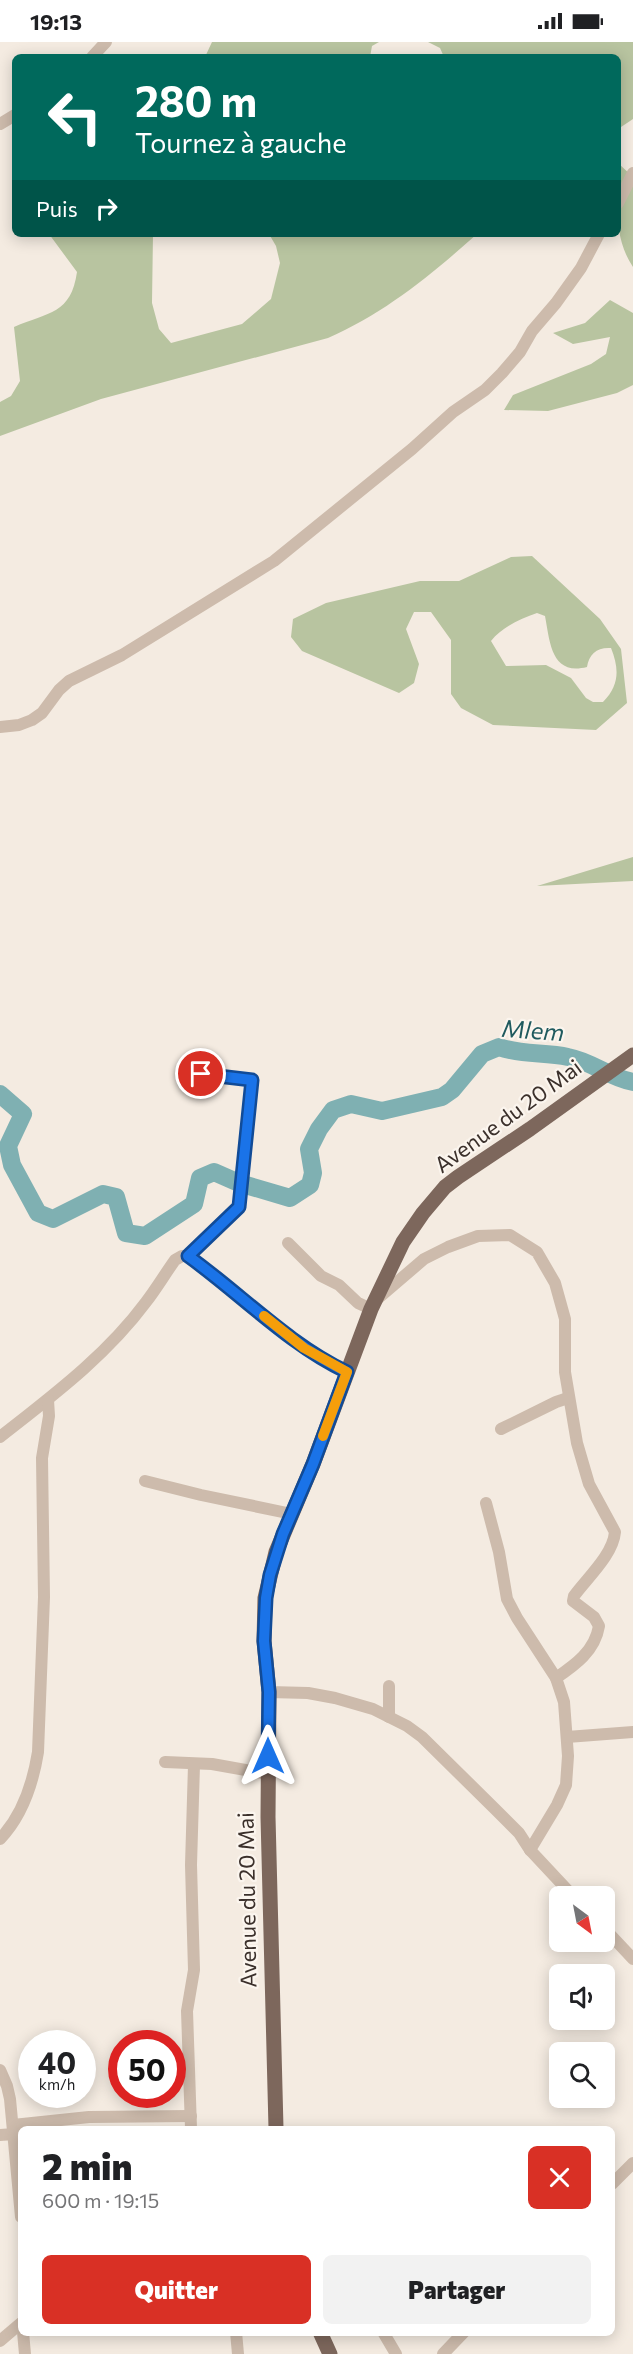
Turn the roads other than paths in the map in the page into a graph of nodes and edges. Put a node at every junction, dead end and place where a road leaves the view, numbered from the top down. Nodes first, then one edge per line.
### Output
1 (106, 42) edge
2 (95, 54) edge
3 (633, 173) edge
4 (621, 197) edge
5 (597, 237) edge
6 (0, 727) edge
7 (633, 1055) edge
8 (201, 1074) dead end
9 (288, 1244) dead end
10 (188, 1256) junction
11 (372, 1305) junction
12 (347, 1372) junction
13 (568, 1398) junction
14 (48, 1400) junction
15 (501, 1429) dead end
16 (0, 1437) edge
17 (145, 1480) dead end
18 (486, 1503) dead end
19 (292, 1514) junction
20 (556, 1678) junction
21 (389, 1686) dead end
22 (269, 1692) junction
23 (389, 1716) junction
24 (633, 1732) edge
25 (567, 1737) junction
26 (165, 1762) dead end
27 (194, 1765) junction
28 (268, 1774) junction
29 (0, 1839) edge
30 (530, 1850) junction
31 (564, 1886) edge
32 (615, 1940) edge
33 (633, 1959) edge
34 (0, 2070) edge
35 (191, 2122) edge
36 (36, 2126) edge
37 (276, 2126) edge
38 (18, 2129) edge
39 (13, 2130) junction
40 (0, 2135) edge
41 (633, 2163) edge
42 (615, 2181) edge
43 (18, 2184) edge
44 (18, 2326) edge
45 (23, 2336) edge
46 (236, 2336) edge
47 (322, 2336) edge
48 (385, 2336) edge
49 (460, 2336) edge
50 (0, 2341) edge
51 (25, 2354) edge
52 (238, 2354) edge
53 (330, 2354) edge
54 (396, 2354) edge
55 (443, 2354) edge

1 - 2 street
3 - 4 street
5 - 6 street
7 - 11 main road, Avenue du 20 Mai
8 - 10 street
9 - 11 street
10 - 12 street
10 - 14 street
11 - 12 main road, Avenue du 20 Mai
11 - 13 street
12 - 19 main road, Avenue du 20 Mai
13 - 15 street
13 - 20 street
14 - 16 street
14 - 29 street
17 - 19 street
18 - 20 street
19 - 22 main road, Avenue du 20 Mai
20 - 25 street
21 - 23 street
22 - 23 street
22 - 28 main road, Avenue du 20 Mai
23 - 30 street
24 - 25 street
25 - 30 street
26 - 27 street
27 - 28 street
27 - 35 street
28 - 37 main road, Avenue du 20 Mai
30 - 31 street
32 - 33 street
34 - 39 street
35 - 36 street
38 - 39 street
39 - 40 street
39 - 43 street
41 - 42 street
44 - 50 street
45 - 51 street
46 - 52 street
47 - 53 main road
48 - 54 street
49 - 55 street

